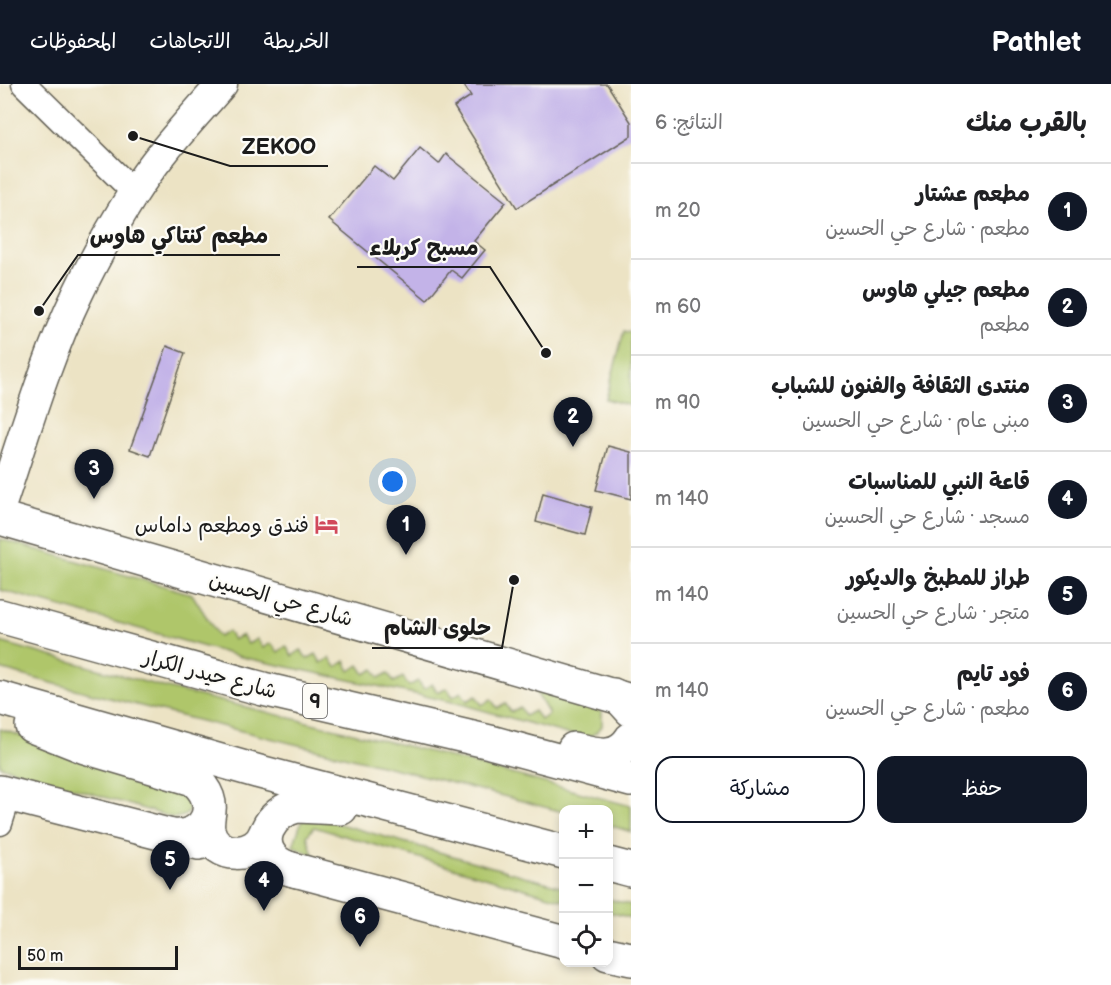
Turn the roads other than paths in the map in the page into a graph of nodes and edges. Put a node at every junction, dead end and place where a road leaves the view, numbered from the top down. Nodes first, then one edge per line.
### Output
1 (24, 84) edge
2 (222, 84) edge
3 (134, 192) junction
4 (0, 507) edge
5 (0, 518) edge
6 (5, 620) edge
7 (0, 698) edge
8 (625, 702) edge
9 (0, 707) edge
10 (631, 739) edge
11 (489, 742) junction
12 (631, 780) edge
13 (3, 803) edge
14 (209, 811) junction
15 (406, 811) junction
16 (267, 832) junction
17 (171, 836) junction
18 (559, 851) edge
19 (228, 852) junction
20 (613, 865) edge
21 (631, 868) edge
22 (297, 871) junction
23 (559, 941) edge
24 (613, 955) edge
25 (631, 960) edge

1 - 3 street
2 - 3 street
3 - 4 street
5 - 8 main road, شارع حي الحسين
6 - 11 main road, شارع حيدر الكرار / 9
7 - 15 main road
9 - 14 main road
10 - 11 main road
11 - 12 main road, شارع حيدر الكرار / 9
13 - 17 main road
14 - 17 main road
14 - 19 main road
15 - 16 main road
15 - 18 main road
16 - 19 main road
16 - 22 main road
17 - 19 main road
19 - 22 main road
20 - 21 main road
22 - 23 main road
24 - 25 main road

